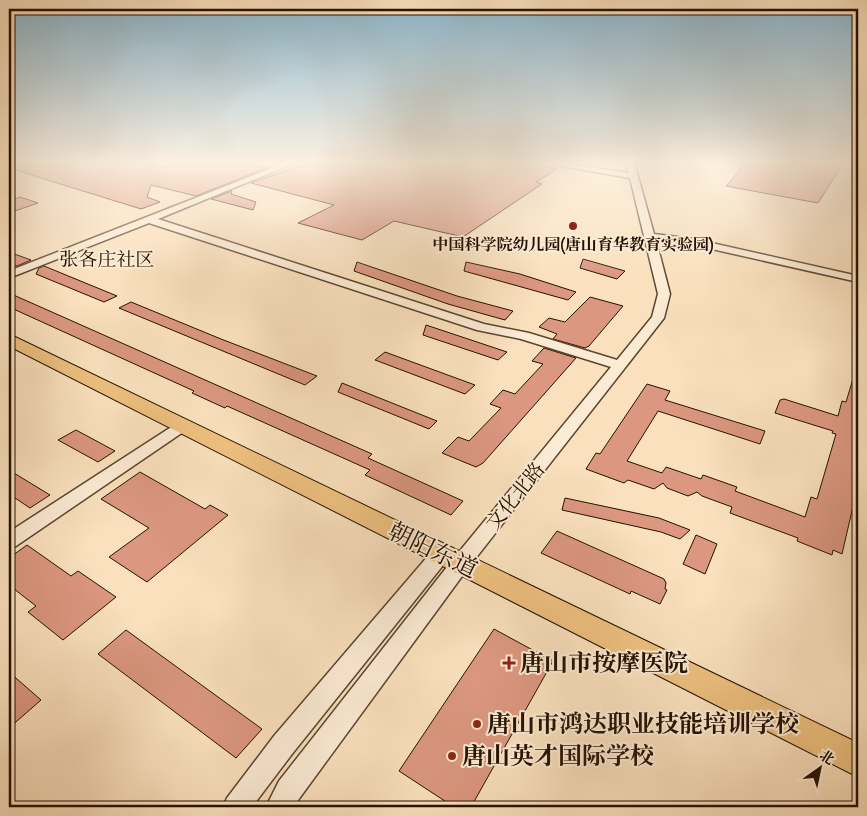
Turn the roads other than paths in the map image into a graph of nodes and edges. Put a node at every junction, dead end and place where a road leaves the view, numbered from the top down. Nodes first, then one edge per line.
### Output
1 (196, 200) edge
2 (639, 200) edge
3 (148, 219) junction
4 (649, 236) junction
5 (9, 275) edge
6 (858, 279) edge
7 (9, 339) edge
8 (620, 365) junction
9 (184, 425) junction
10 (9, 541) edge
11 (451, 559) junction
12 (858, 760) edge
13 (236, 807) edge
14 (280, 807) edge

1 - 3 street
2 - 4 street, 文化北路
3 - 5 street
3 - 8 street
4 - 6 street
4 - 8 street, 文化北路
7 - 9 main road, 朝阳东道
8 - 11 street, 文化北路
9 - 10 street
9 - 11 main road, 朝阳东道
11 - 12 main road, 朝阳东道
11 - 13 street
11 - 14 street, 文化北路

